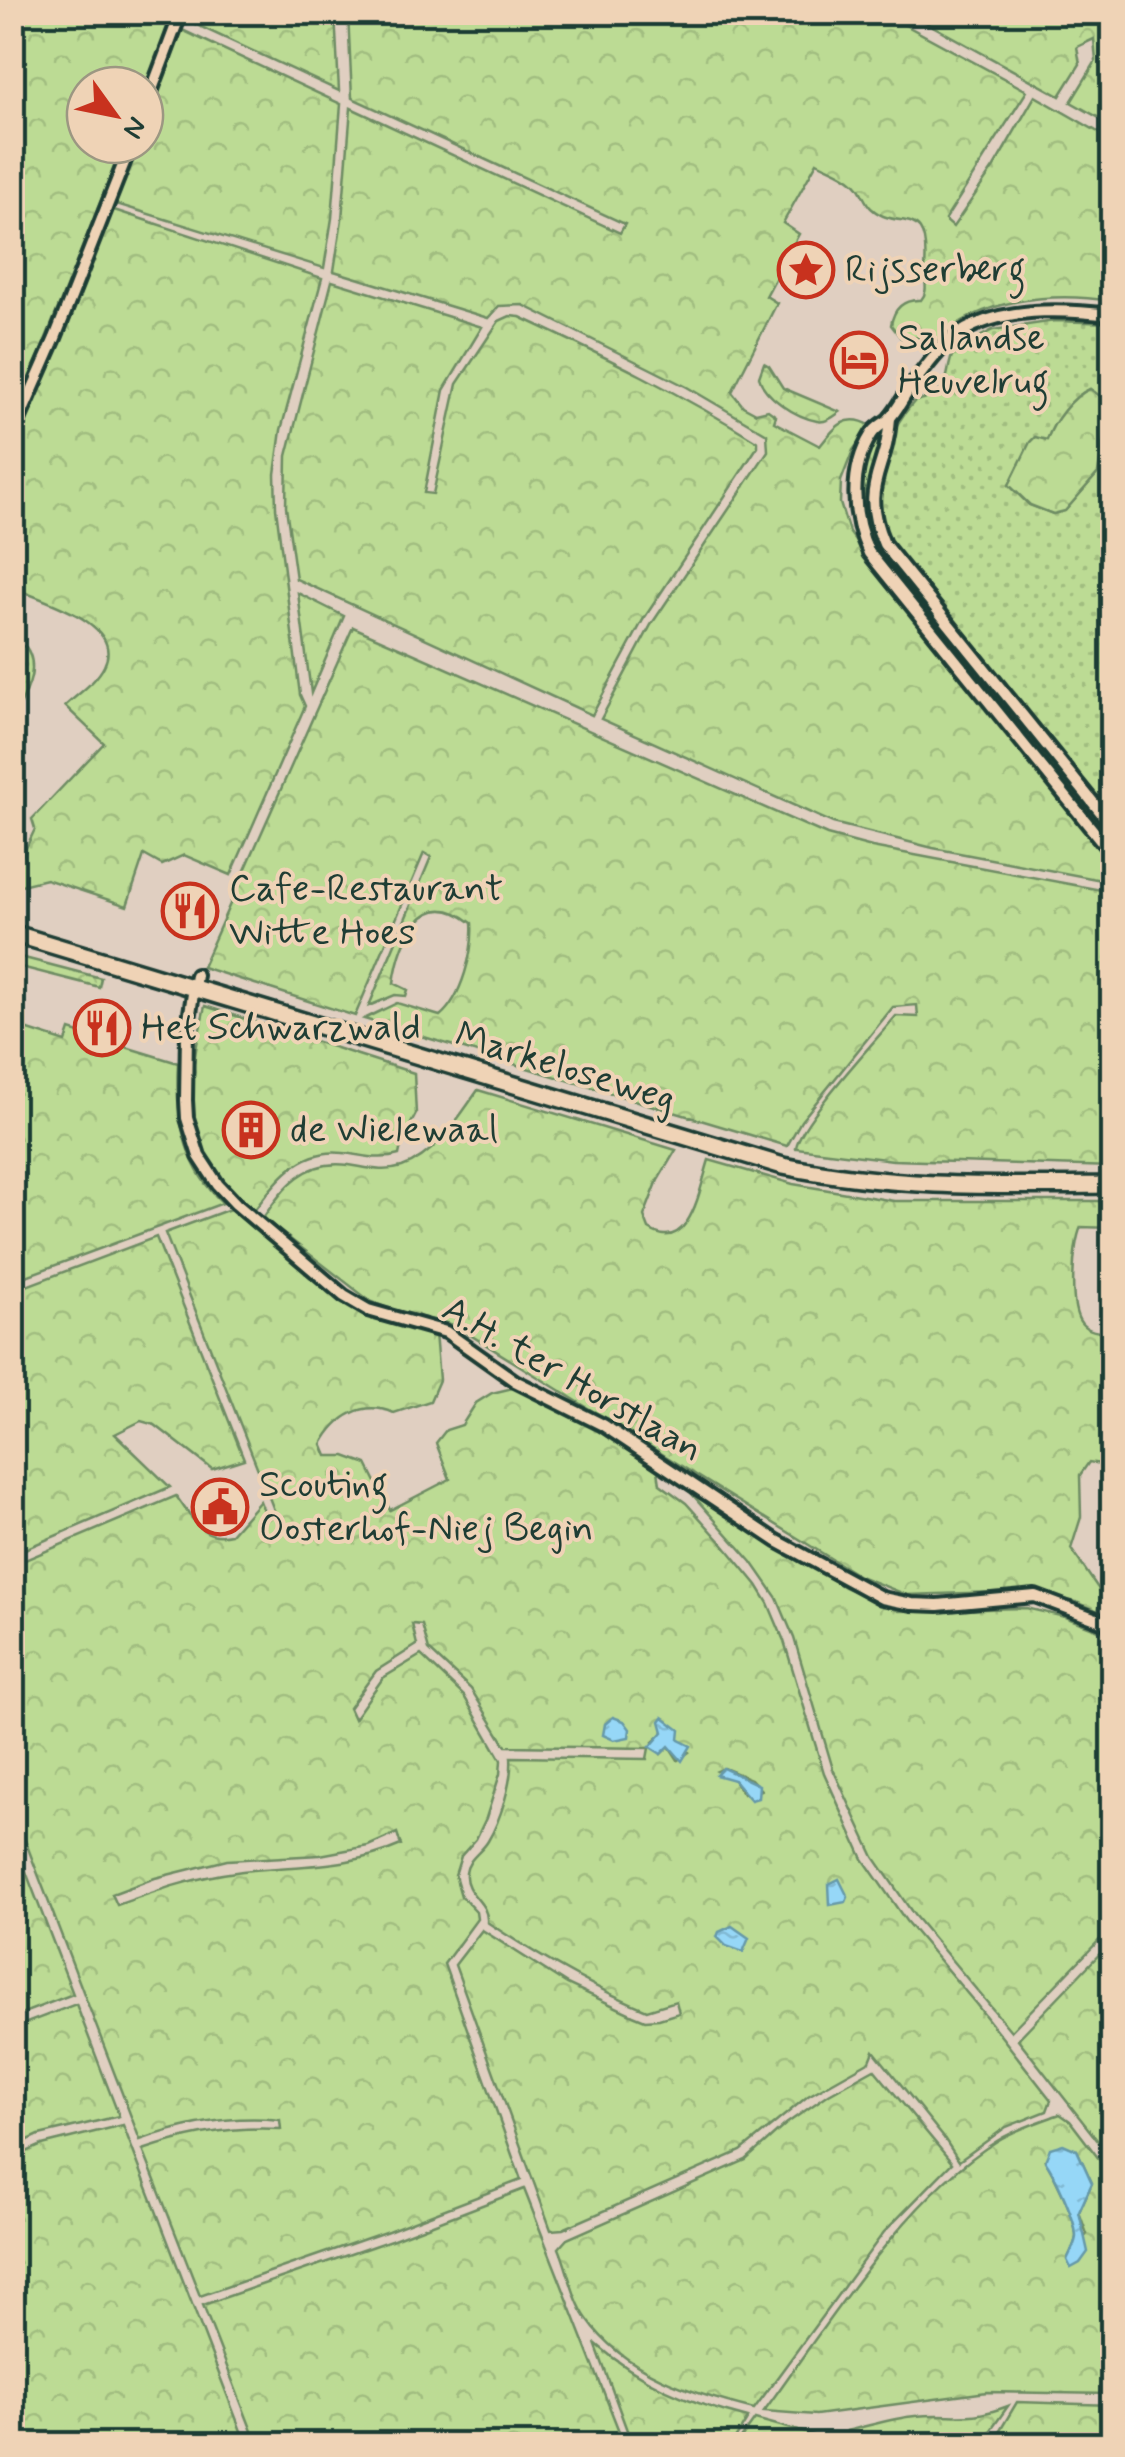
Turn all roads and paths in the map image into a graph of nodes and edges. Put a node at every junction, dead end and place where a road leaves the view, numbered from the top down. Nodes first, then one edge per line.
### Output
1 (181, 12) edge
2 (161, 65) edge
3 (123, 165) edge
4 (1112, 315) edge
5 (890, 418) junction
6 (12, 436) edge
7 (969, 652) junction
8 (956, 662) junction
9 (1112, 826) edge
10 (1112, 854) edge
11 (12, 933) edge
12 (195, 981) junction
13 (1112, 1185) edge
14 (1112, 1625) edge

1 - 2 street
3 - 6 street
4 - 5 street
5 - 7 street
5 - 8 street
7 - 8 street
7 - 9 street
8 - 10 street
11 - 12 main road, Markeloseweg
12 - 13 main road, Markeloseweg
12 - 14 street, A.H. ter Horstlaan

